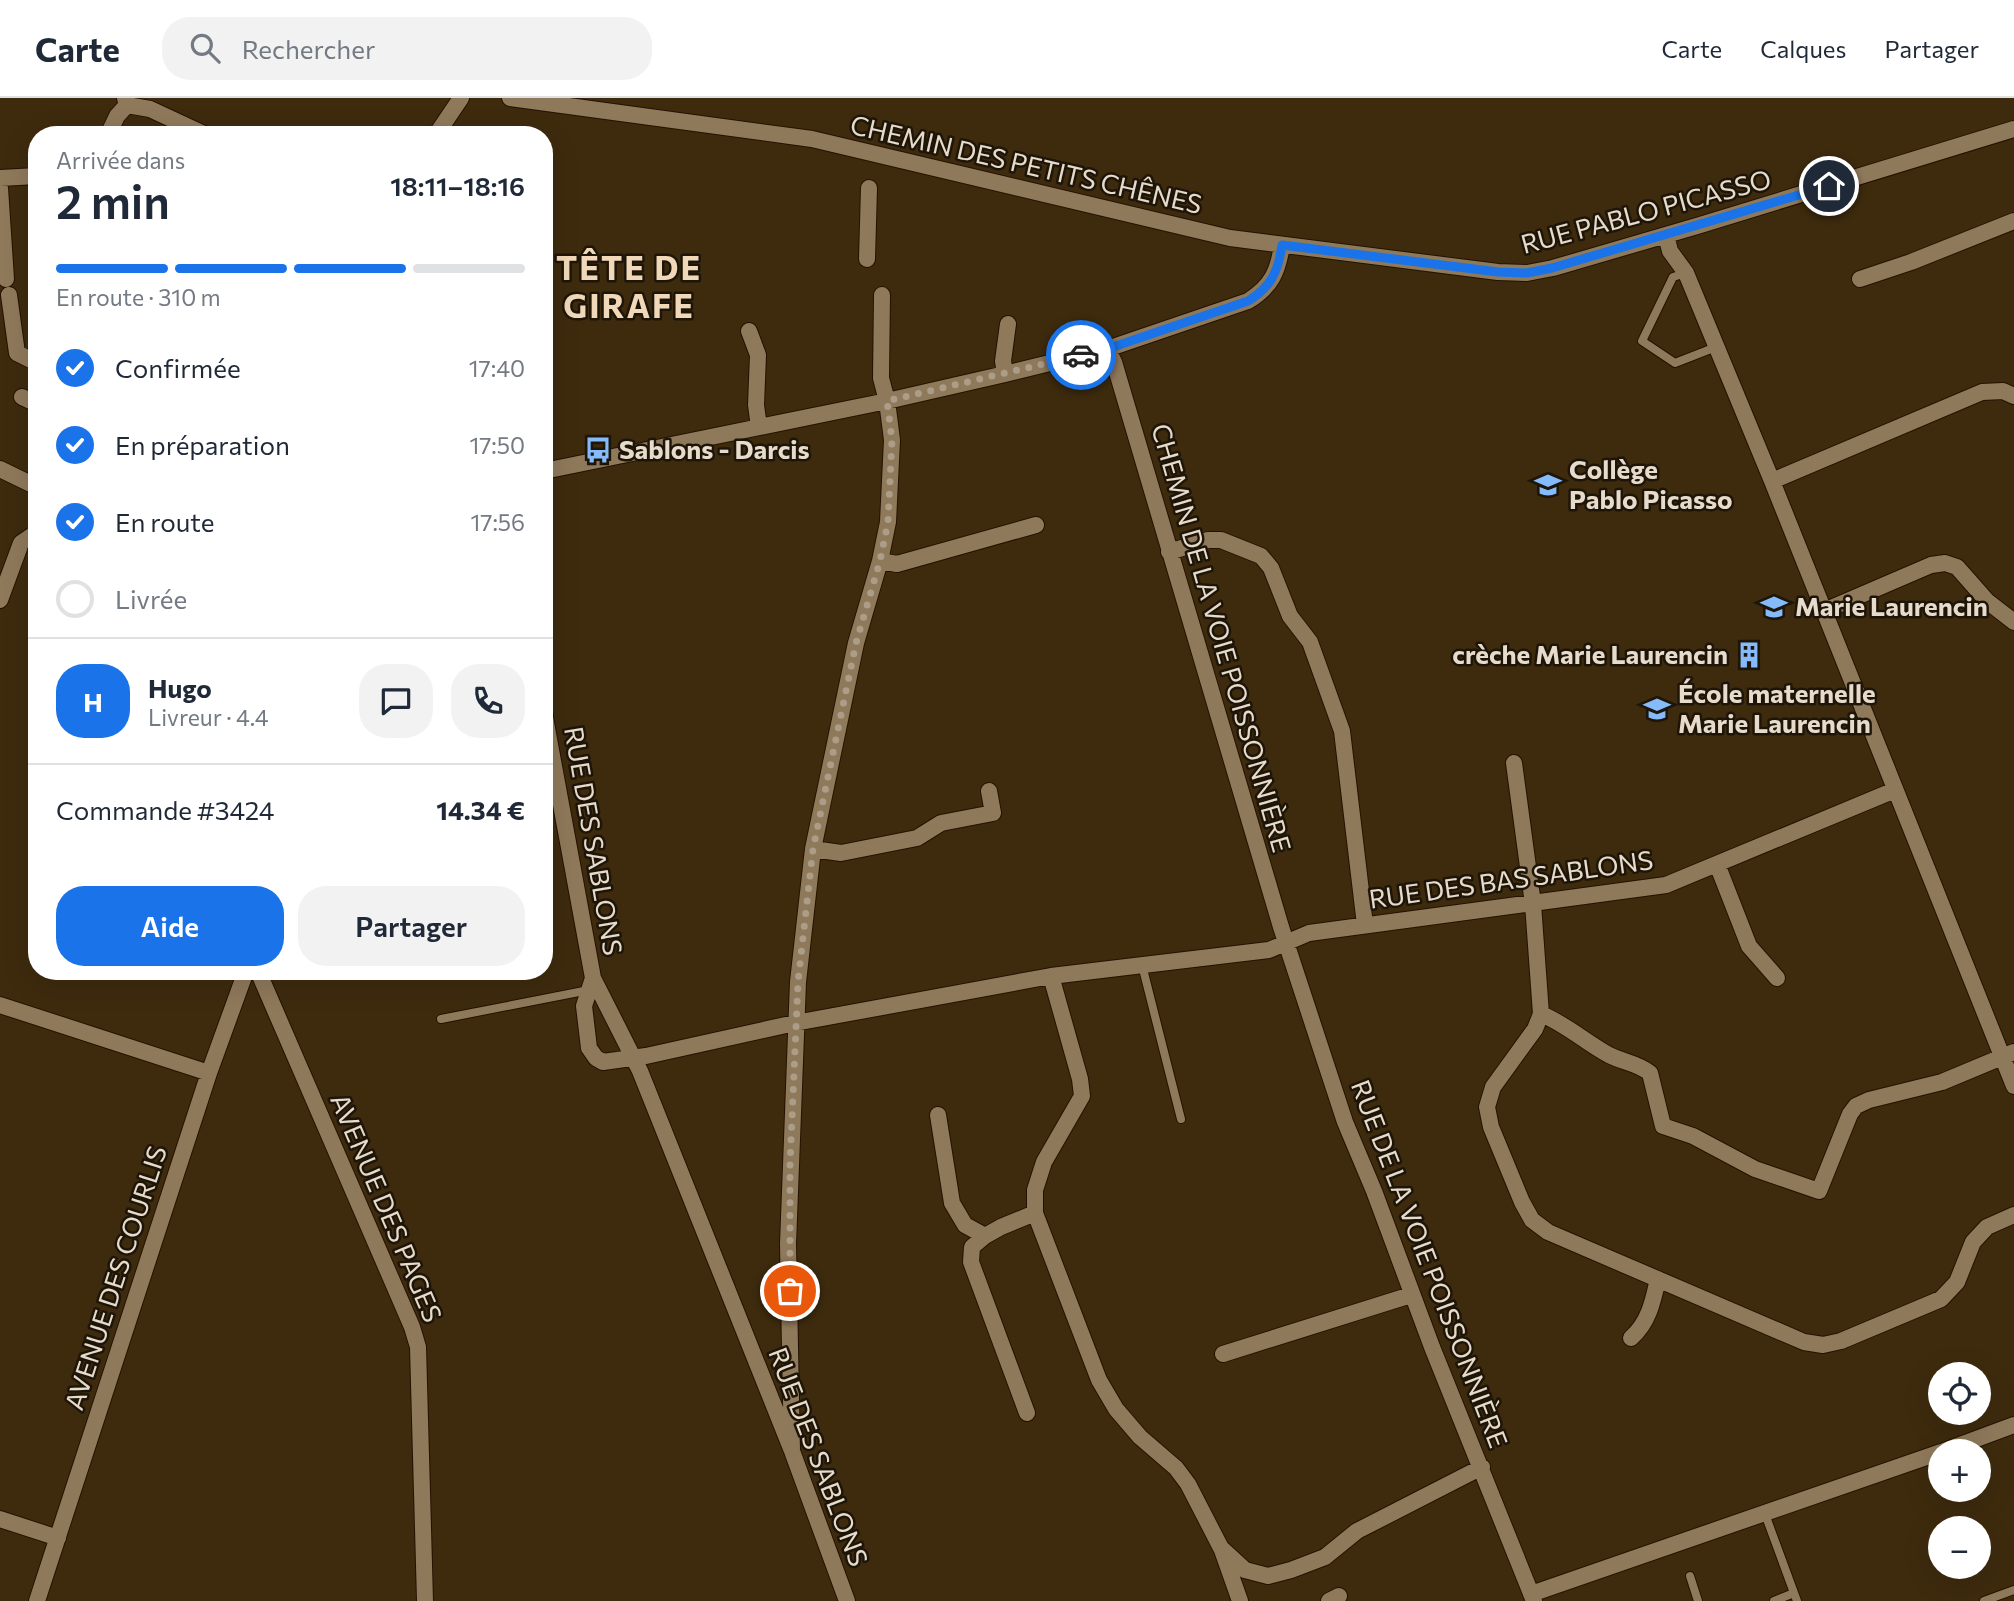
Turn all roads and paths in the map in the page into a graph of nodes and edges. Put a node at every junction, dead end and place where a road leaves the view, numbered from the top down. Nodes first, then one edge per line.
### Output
1 (461, 98) edge
2 (510, 98) edge
3 (126, 102) edge
4 (112, 126) edge
5 (187, 126) edge
6 (442, 126) edge
7 (2014, 129) edge
8 (28, 176) edge
9 (0, 177) edge
10 (0, 188) edge
11 (869, 188) dead end
12 (2014, 221) edge
13 (1665, 235) junction
14 (1282, 245) junction
15 (867, 259) dead end
16 (1686, 274) junction
17 (1860, 279) dead end
18 (882, 295) dead end
19 (1008, 324) dead end
20 (749, 331) dead end
21 (0, 345) edge
22 (1716, 347) junction
23 (1107, 349) junction
24 (17, 354) junction
25 (28, 359) edge
26 (1005, 374) junction
27 (2010, 391) edge
28 (887, 401) junction
29 (759, 427) junction
30 (0, 468) edge
31 (553, 469) edge
32 (1772, 481) junction
33 (28, 482) edge
34 (1035, 525) dead end
35 (28, 538) edge
36 (28, 547) edge
37 (1169, 552) junction
38 (16, 560) junction
39 (880, 561) junction
40 (0, 600) edge
41 (1824, 611) junction
42 (2014, 622) edge
43 (1514, 763) dead end
44 (553, 764) edge
45 (1895, 790) junction
46 (989, 791) dead end
47 (813, 849) junction
48 (1717, 864) junction
49 (1533, 904) junction
50 (1365, 925) junction
51 (1286, 943) junction
52 (1142, 965) junction
53 (1051, 976) junction
54 (1777, 978) dead end
55 (243, 980) edge
56 (262, 980) edge
57 (591, 984) junction
58 (0, 1005) edge
59 (1541, 1014) junction
60 (441, 1018) dead end
61 (795, 1023) junction
62 (2008, 1055) edge
63 (634, 1058) junction
64 (209, 1073) junction
65 (2014, 1086) edge
66 (937, 1115) dead end
67 (1181, 1119) dead end
68 (1035, 1213) junction
69 (2014, 1215) edge
70 (985, 1237) junction
71 (1658, 1279) junction
72 (1411, 1295) junction
73 (1631, 1338) dead end
74 (1223, 1354) dead end
75 (1027, 1413) dead end
76 (2014, 1425) edge
77 (1975, 1439) edge
78 (792, 1451) junction
79 (1928, 1456) edge
80 (1482, 1467) junction
81 (1765, 1514) junction
82 (0, 1519) edge
83 (58, 1538) junction
84 (1221, 1548) junction
85 (1690, 1576) dead end
86 (2014, 1590) edge
87 (1532, 1597) edge
88 (1796, 1597) edge
89 (37, 1601) edge
90 (425, 1601) edge
91 (847, 1601) edge
92 (1240, 1601) edge
93 (1698, 1601) edge
94 (1774, 1601) edge
95 (1984, 1601) edge

1 - 6 street
2 - 14 street, CHEMIN DES PETITS CHÊNES
3 - 4 street
3 - 5 street
7 - 13 street, RUE PABLO PICASSO
8 - 9 street
10 - 24 street
11 - 15 street
12 - 17 street
13 - 14 street, RUE PABLO PICASSO
13 - 16 street
14 - 23 street
16 - 22 street
16 - 22 lane
18 - 28 street
19 - 26 street
20 - 29 street
21 - 24 street
22 - 32 street
23 - 26 street
23 - 37 street, CHEMIN DE LA VOIE POISSONNIÈRE
24 - 25 street
26 - 28 street
27 - 32 street
28 - 29 street
28 - 39 street
29 - 31 street
30 - 33 street
32 - 41 street
34 - 39 street
35 - 38 street
36 - 38 street
37 - 50 street
37 - 51 street, CHEMIN DE LA VOIE POISSONNIÈRE
38 - 40 street
39 - 47 street
41 - 42 street
41 - 45 street
43 - 49 street
44 - 57 street, RUE DES SABLONS
45 - 48 street, RUE DES BAS SABLONS
45 - 62 street
46 - 47 street
47 - 61 street
48 - 49 street, RUE DES BAS SABLONS
48 - 54 street
49 - 50 street, RUE DES BAS SABLONS
49 - 59 street
50 - 51 street, RUE DES BAS SABLONS
51 - 52 street, RUE DES BAS SABLONS
51 - 72 street, RUE DE LA VOIE POISSONNIÈRE
52 - 53 street, RUE DES BAS SABLONS
52 - 67 lane
53 - 61 street, RUE DES BAS SABLONS
53 - 68 street
55 - 64 street, AVENUE DES COURLIS
56 - 90 street, AVENUE DES PAGES
57 - 60 lane
57 - 63 street, RUE DES SABLONS
57 - 63 street, RUE DES SABLONS
58 - 64 street
59 - 62 street
59 - 71 street
61 - 63 street, RUE DES BAS SABLONS
61 - 78 street
62 - 65 street
63 - 78 street, RUE DES SABLONS
64 - 83 street, AVENUE DES COURLIS
66 - 70 street
68 - 70 street
68 - 84 street
69 - 71 street
70 - 75 street
71 - 73 street
72 - 74 street
72 - 80 street, RUE DE LA VOIE POISSONNIÈRE
76 - 77 street
78 - 91 street, RUE DES SABLONS
79 - 81 street
80 - 84 street
80 - 87 street, RUE DE LA VOIE POISSONNIÈRE
81 - 87 street
81 - 88 lane
82 - 83 street
83 - 89 street, AVENUE DES COURLIS
84 - 92 street
85 - 93 lane
86 - 95 lane
88 - 94 lane

